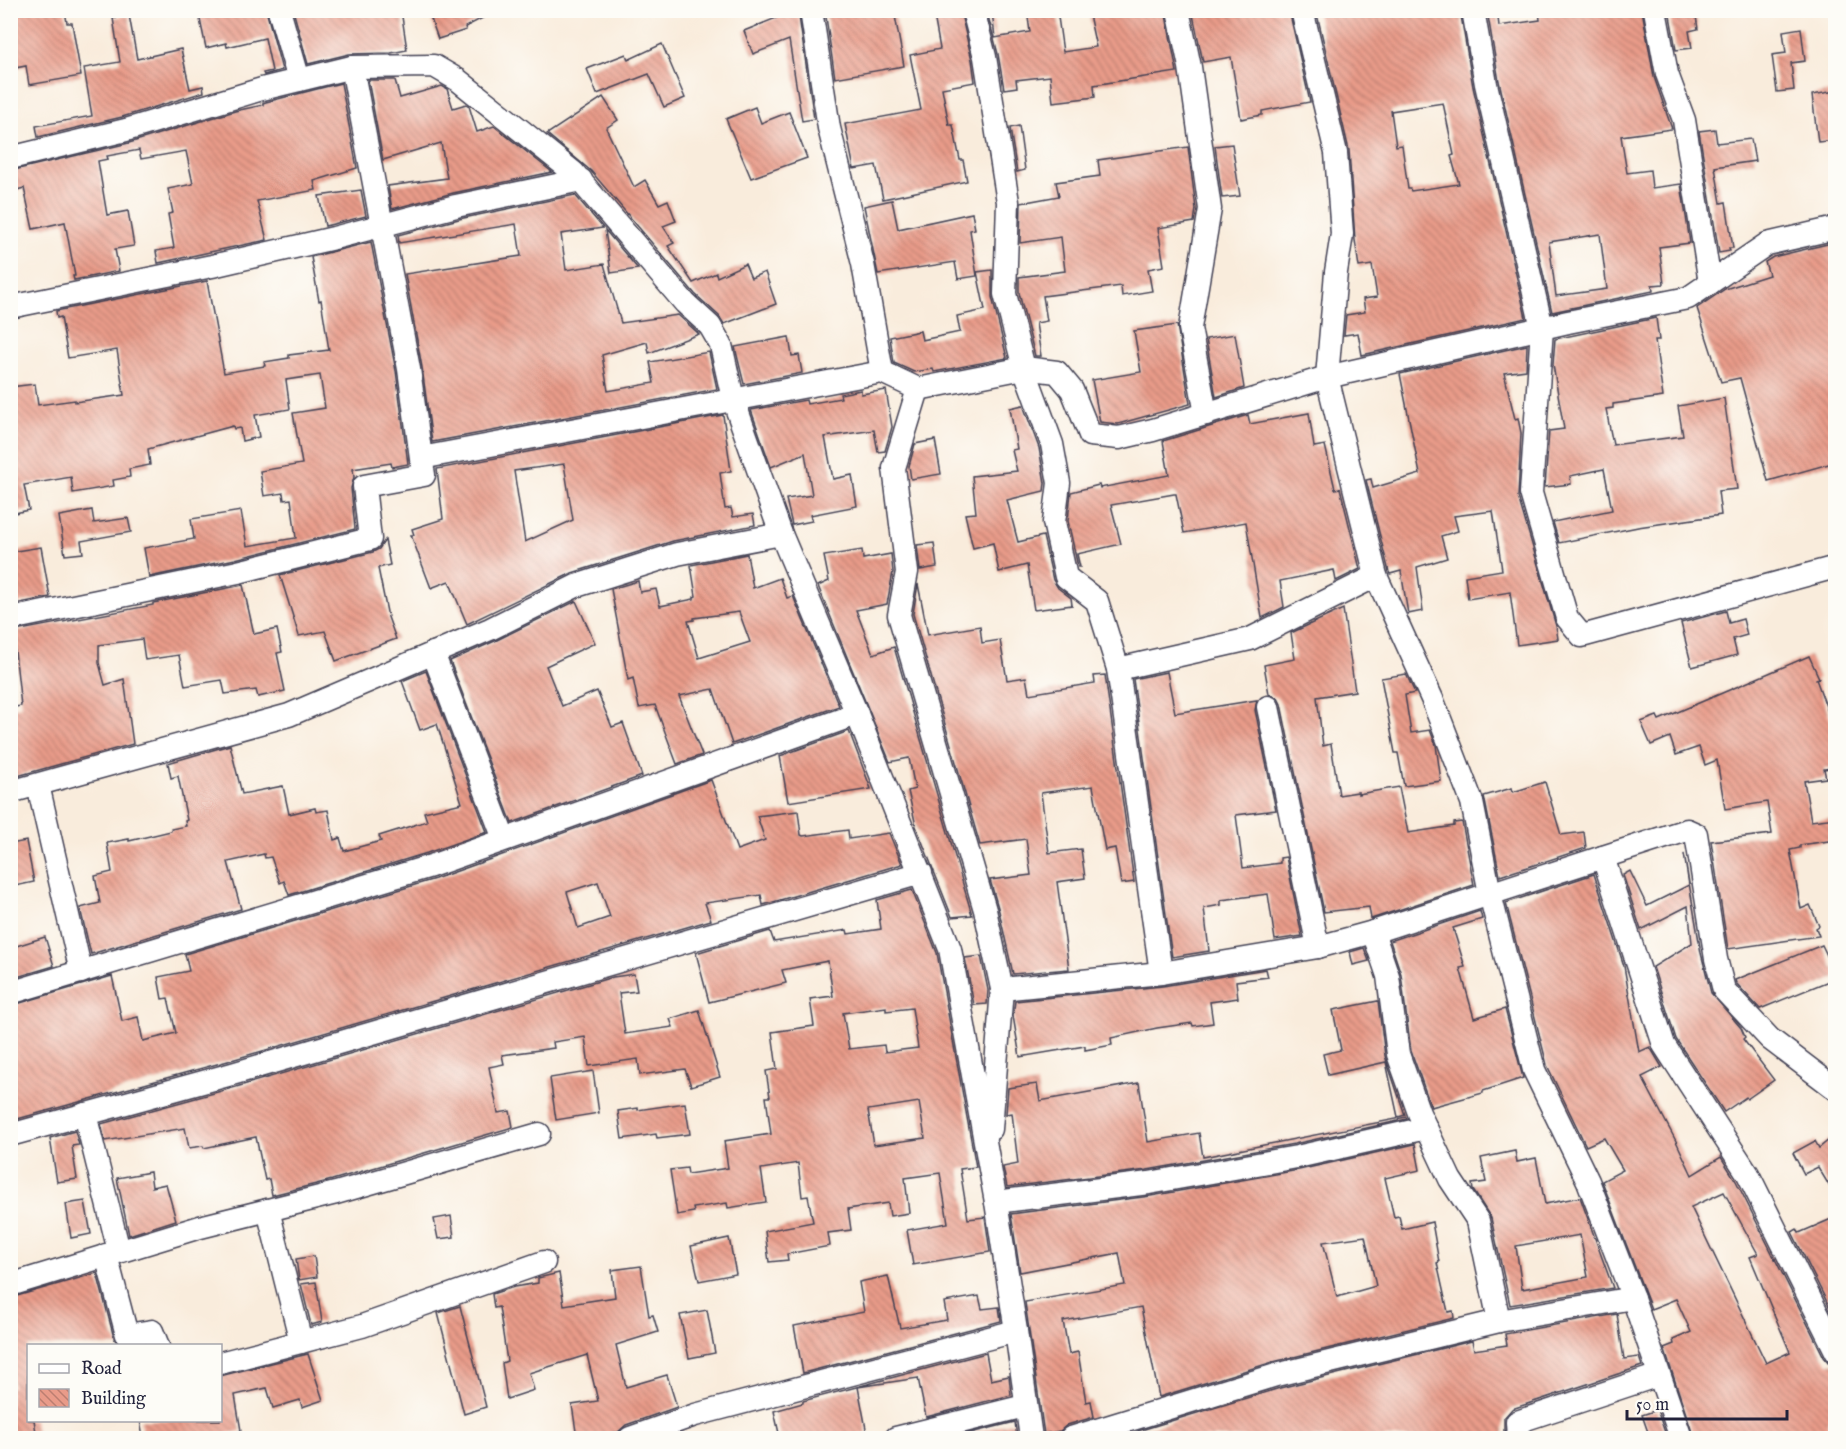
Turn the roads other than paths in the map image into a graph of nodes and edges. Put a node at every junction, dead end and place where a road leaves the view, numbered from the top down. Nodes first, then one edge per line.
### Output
1 (811, 10) edge
2 (973, 10) edge
3 (1178, 10) edge
4 (1302, 10) edge
5 (1473, 10) edge
6 (1654, 10) edge
7 (281, 11) edge
8 (352, 67) junction
9 (299, 80) junction
10 (10, 158) edge
11 (580, 180) junction
12 (382, 225) junction
13 (1836, 228) edge
14 (1710, 283) junction
15 (10, 307) edge
16 (1542, 328) junction
17 (1024, 368) junction
18 (882, 372) junction
19 (1327, 377) junction
20 (918, 389) junction
21 (733, 399) junction
22 (1206, 414) junction
23 (421, 458) junction
24 (781, 534) junction
25 (1836, 567) edge
26 (1376, 576) junction
27 (10, 619) edge
28 (433, 653) junction
29 (1118, 669) junction
30 (1268, 707) dead end
31 (857, 714) junction
32 (38, 785) junction
33 (10, 792) edge
34 (504, 839) junction
35 (1603, 857) junction
36 (921, 873) junction
37 (1490, 894) junction
38 (1373, 932) junction
39 (1318, 947) junction
40 (81, 972) junction
41 (1161, 973) junction
42 (1002, 989) junction
43 (10, 993) edge
44 (1836, 1089) edge
45 (85, 1114) junction
46 (1426, 1128) junction
47 (539, 1134) dead end
48 (10, 1135) edge
49 (989, 1160) junction
50 (996, 1202) junction
51 (268, 1210) junction
52 (113, 1253) junction
53 (544, 1263) dead end
54 (10, 1285) edge
55 (1633, 1298) junction
56 (1499, 1321) junction
57 (1016, 1331) junction
58 (302, 1342) junction
59 (157, 1344) edge
60 (1836, 1351) edge
61 (222, 1362) edge
62 (1659, 1375) junction
63 (1025, 1406) junction
64 (630, 1438) edge
65 (896, 1438) edge
66 (1031, 1438) edge
67 (1071, 1438) edge
68 (1518, 1438) edge
69 (1681, 1438) edge

1 - 18 street
2 - 17 street
3 - 22 street
4 - 19 street
5 - 16 street
6 - 14 street
7 - 9 street
8 - 9 street
8 - 11 street
8 - 12 street
9 - 10 street
11 - 12 street
11 - 21 street
12 - 15 street
12 - 23 street
13 - 14 street
14 - 16 street
16 - 19 street
16 - 25 street
17 - 20 street
17 - 22 street
17 - 29 street
18 - 20 street
18 - 21 street
19 - 22 street
19 - 26 street
20 - 42 street
21 - 23 street
21 - 24 street
23 - 27 street
24 - 28 street
24 - 31 street
26 - 29 street
26 - 37 street
28 - 32 street
28 - 34 street
29 - 41 street
30 - 39 street
31 - 34 street
31 - 36 street
32 - 33 street
32 - 40 street
34 - 40 street
35 - 37 street
35 - 44 street
35 - 60 street
36 - 45 street
36 - 49 street
37 - 38 street
37 - 55 street
38 - 39 street
38 - 46 street
39 - 41 street
40 - 43 street
41 - 42 street
42 - 49 street
45 - 48 street
45 - 52 street
46 - 50 street
46 - 56 street
47 - 51 street
49 - 50 street
50 - 57 street
51 - 52 street
51 - 58 street
52 - 54 street
52 - 59 street
53 - 58 street
55 - 56 street
55 - 62 street
56 - 67 street
57 - 63 street
57 - 64 street
58 - 61 street
62 - 68 street
62 - 69 street
63 - 65 street
63 - 66 street

